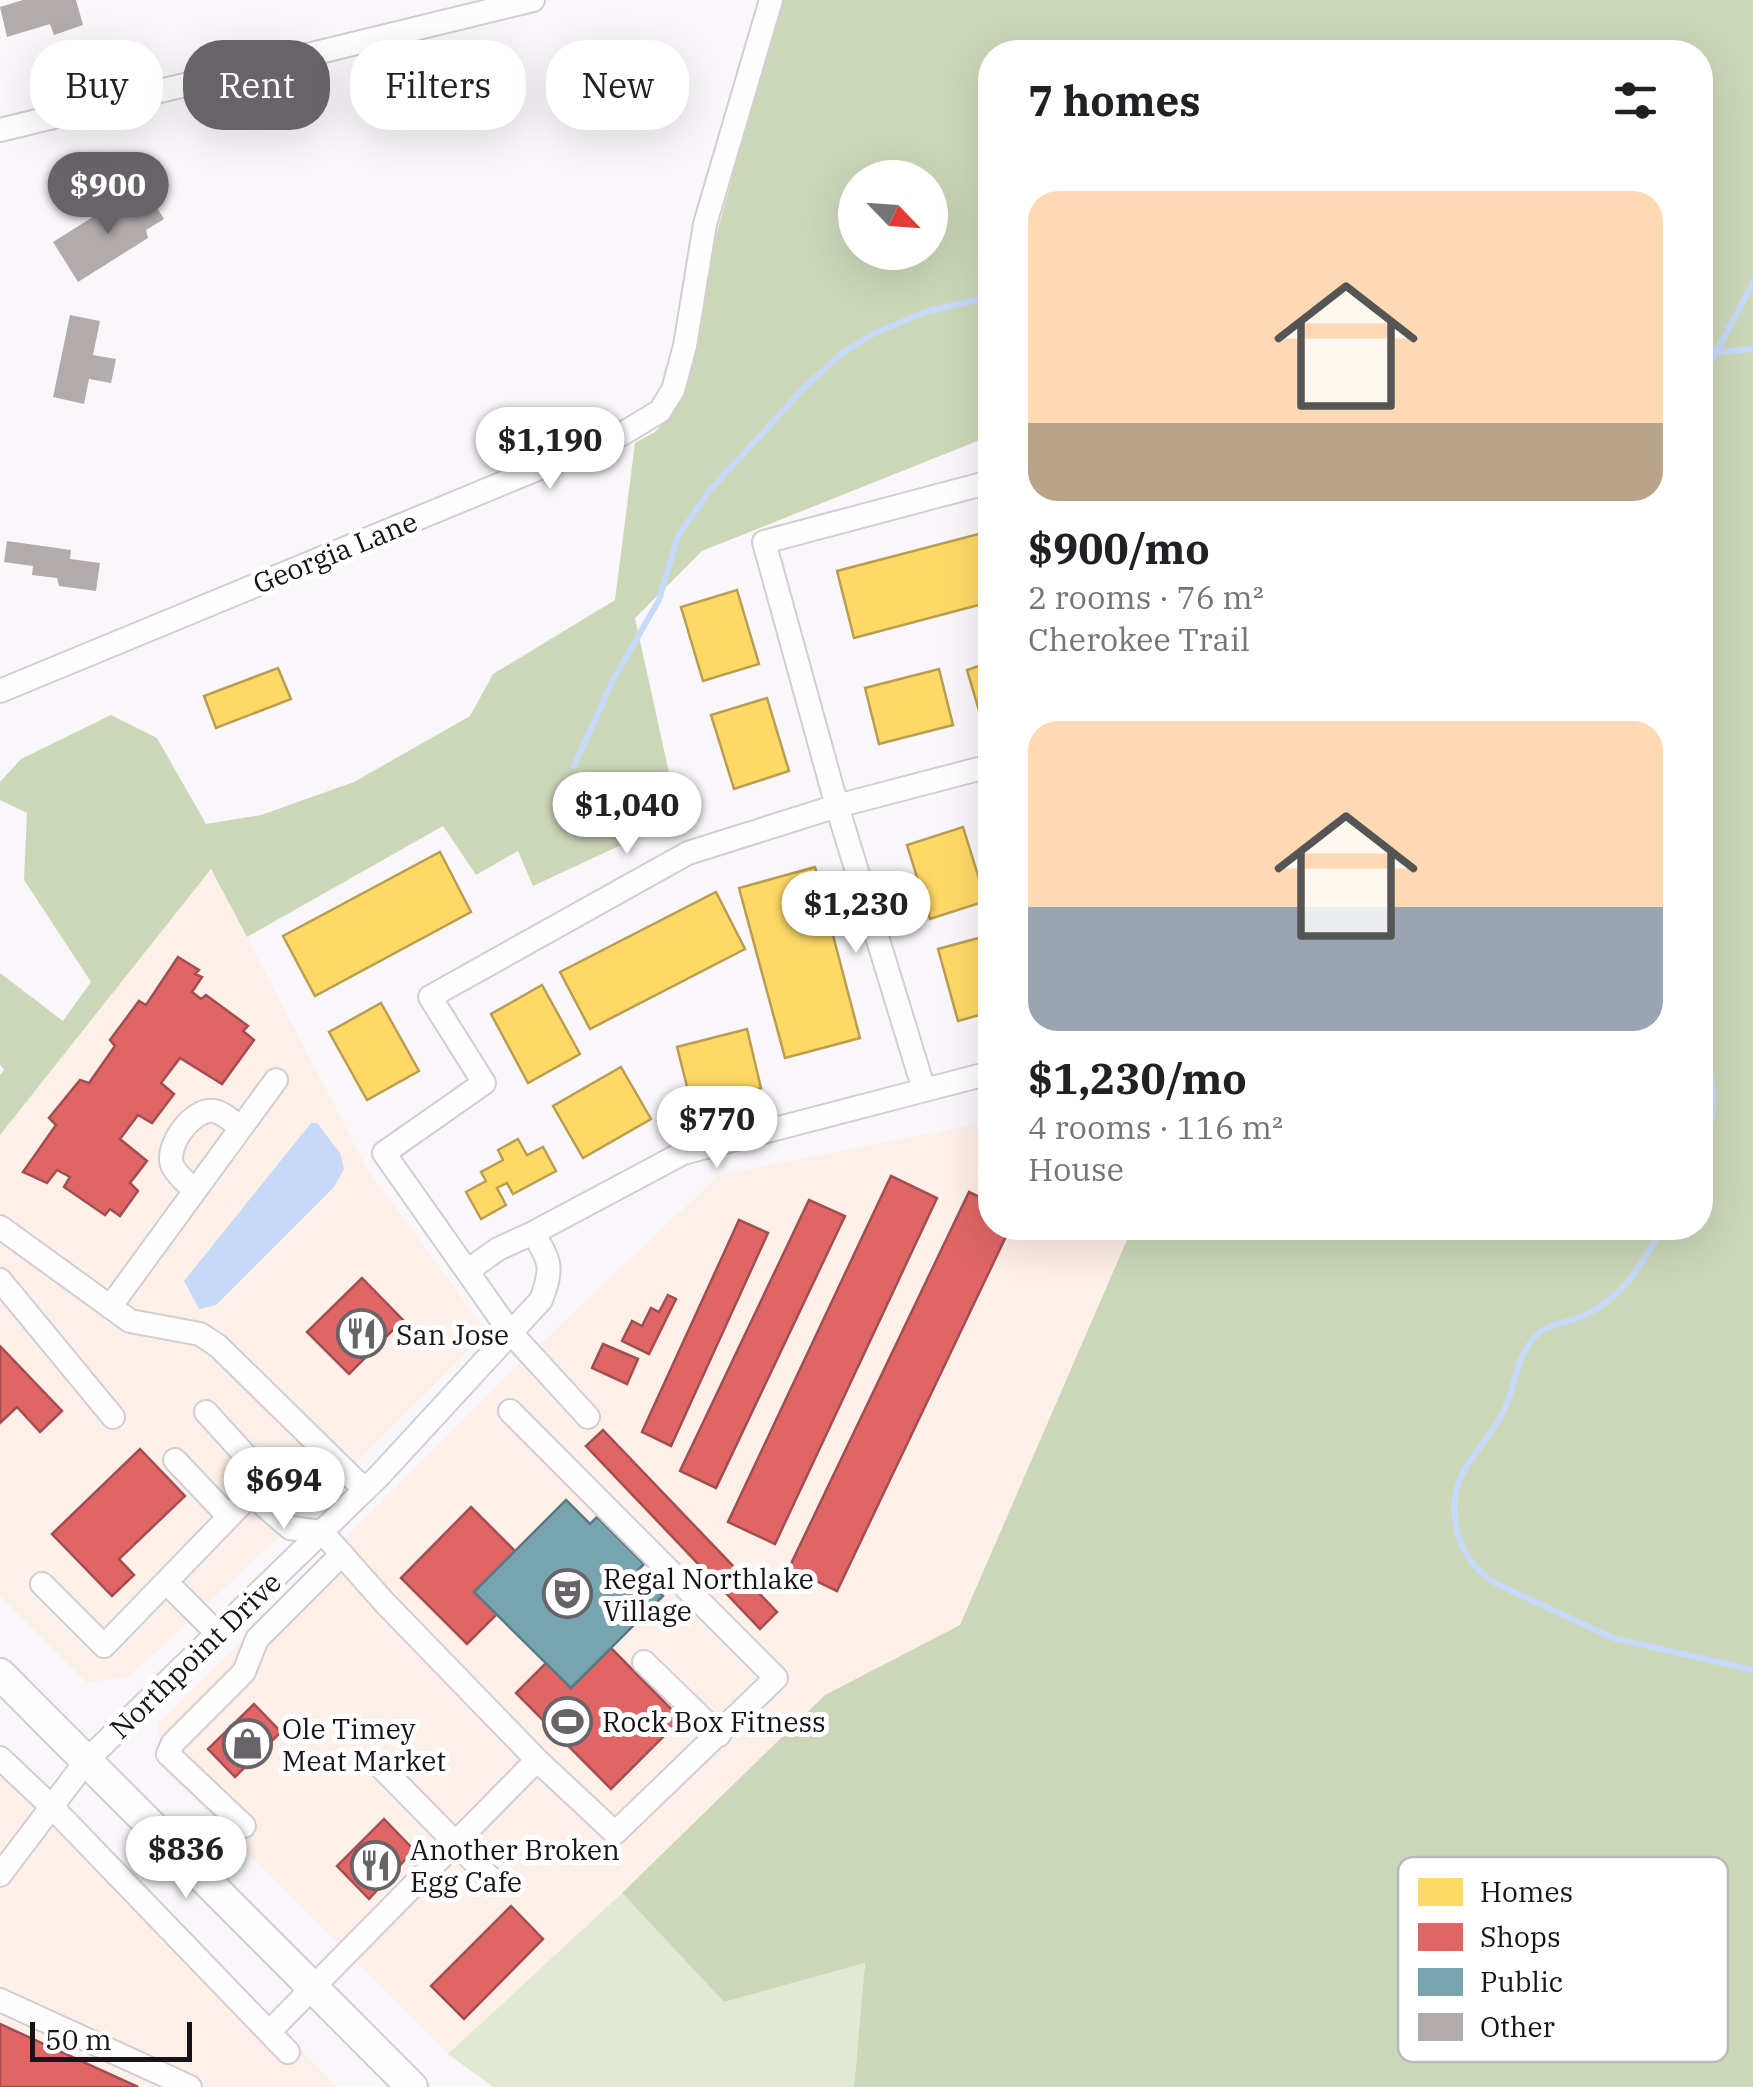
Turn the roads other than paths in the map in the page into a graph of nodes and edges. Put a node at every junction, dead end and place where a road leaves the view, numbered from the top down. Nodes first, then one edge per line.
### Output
1 (534, 0) edge
2 (770, 0) edge
3 (0, 130) edge
4 (978, 485) edge
5 (0, 691) edge
6 (978, 769) edge
7 (838, 806) junction
8 (978, 1076) edge
9 (276, 1080) dead end
10 (924, 1090) junction
11 (241, 1128) junction
12 (195, 1191) junction
13 (0, 1227) edge
14 (533, 1233) junction
15 (467, 1271) junction
16 (0, 1280) edge
17 (110, 1307) junction
18 (510, 1332) junction
19 (510, 1411) dead end
20 (206, 1412) dead end
21 (113, 1417) dead end
22 (588, 1417) dead end
23 (175, 1460) dead end
24 (365, 1490) junction
25 (251, 1494) junction
26 (230, 1517) junction
27 (322, 1532) junction
28 (342, 1554) junction
29 (166, 1582) junction
30 (42, 1584) dead end
31 (218, 1633) junction
32 (644, 1662) dead end
33 (0, 1674) edge
34 (719, 1735) junction
35 (0, 1758) edge
36 (86, 1760) junction
37 (538, 1760) junction
38 (381, 1767) dead end
39 (52, 1806) junction
40 (244, 1826) dead end
41 (456, 1843) junction
42 (0, 1875) edge
43 (491, 1879) dead end
44 (313, 1986) junction
45 (0, 2000) edge
46 (269, 2032) junction
47 (288, 2052) dead end
48 (190, 2087) edge
49 (412, 2087) edge

1 - 3 street
2 - 5 street, Georgia Lane
4 - 7 street
6 - 7 street
7 - 10 street
7 - 15 street
8 - 10 street
9 - 11 street
10 - 14 street
11 - 12 street
11 - 12 street
12 - 17 street
13 - 17 street
14 - 15 street
14 - 18 street, Northpoint Drive
15 - 18 street
16 - 21 street
17 - 24 street
18 - 22 street
18 - 24 street, Northpoint Drive
19 - 34 street
20 - 25 street
23 - 26 street
24 - 27 street, Northpoint Drive
25 - 26 street
25 - 27 street
26 - 29 street
27 - 28 street
27 - 31 street, Northpoint Drive
28 - 37 street
28 - 40 street
29 - 30 street
29 - 31 street
31 - 36 street, Northpoint Drive
32 - 34 street
33 - 36 main road
34 - 37 street
35 - 39 street
36 - 39 street, Northpoint Drive
36 - 44 main road
37 - 41 street
38 - 41 street
39 - 42 street, Northpoint Drive
39 - 46 street
41 - 43 street
41 - 44 street
44 - 46 street
44 - 49 main road
45 - 48 street
46 - 47 street

